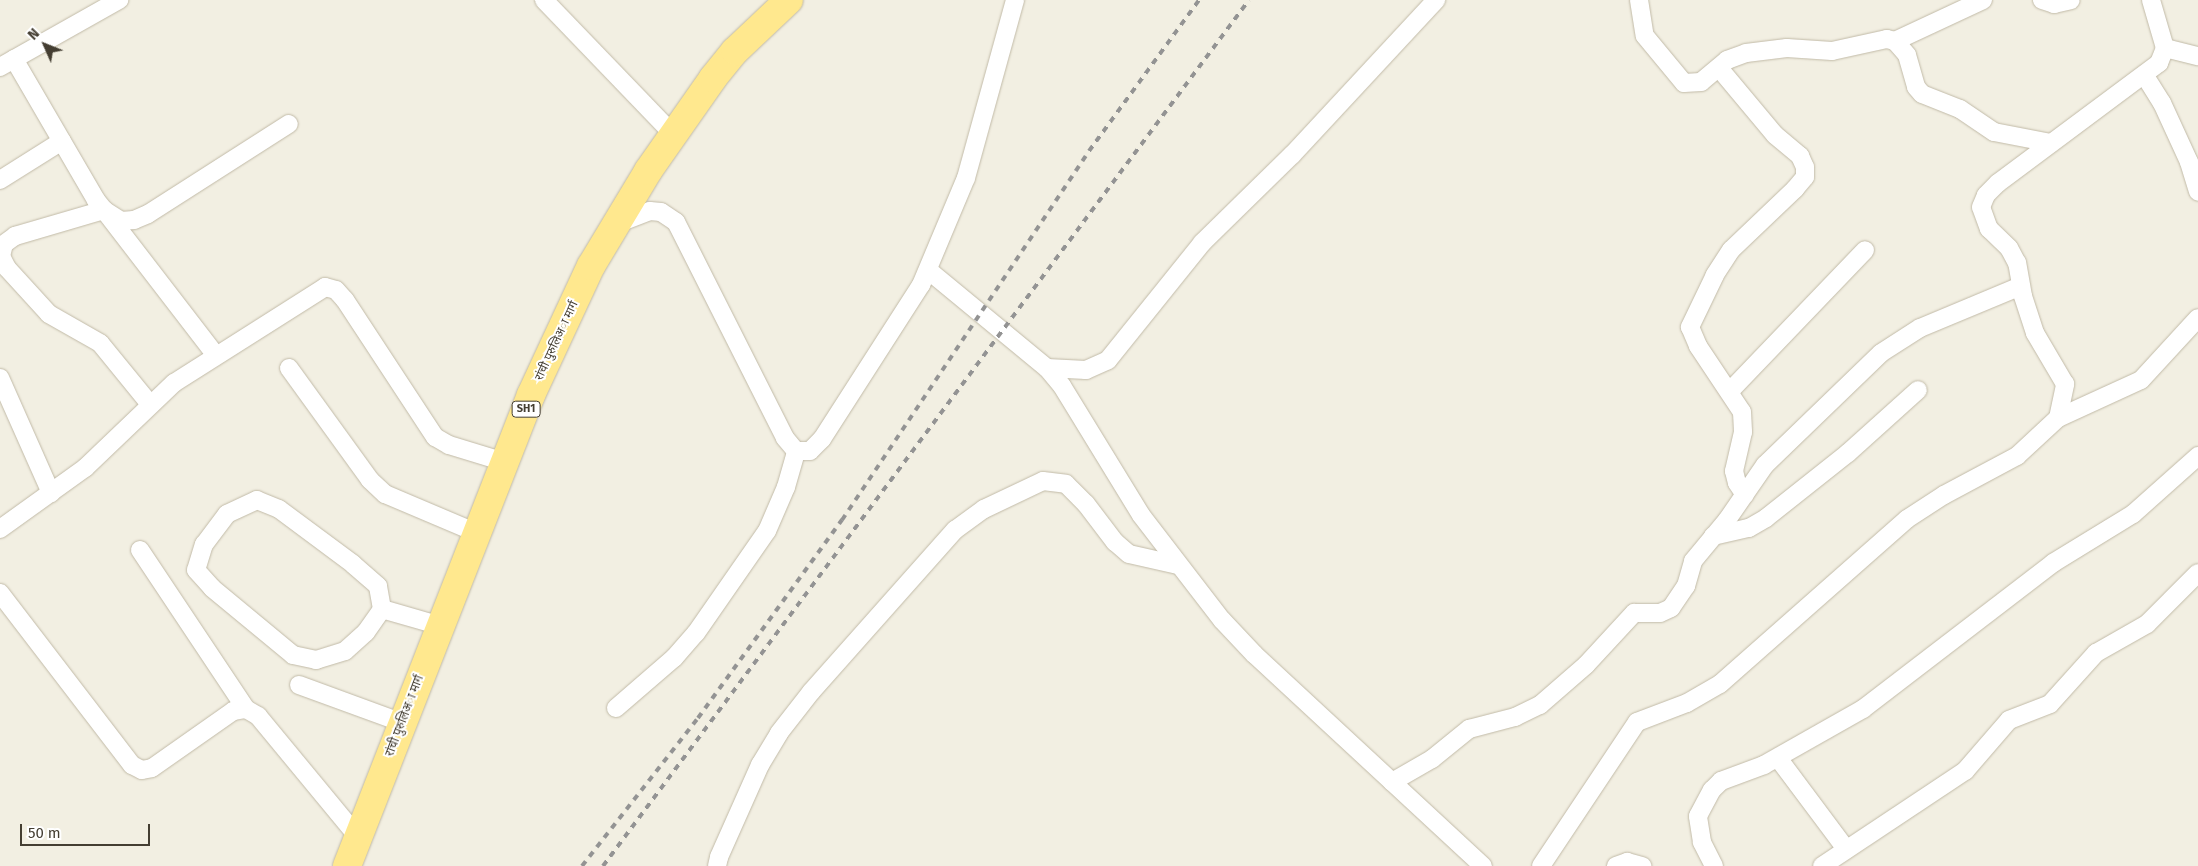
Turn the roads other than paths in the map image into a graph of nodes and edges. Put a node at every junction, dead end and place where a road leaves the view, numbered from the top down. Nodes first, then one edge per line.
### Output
1 (119, 0) edge
2 (544, 0) edge
3 (789, 0) edge
4 (1014, 0) edge
5 (1436, 0) edge
6 (1639, 0) edge
7 (1983, 0) edge
8 (2042, 0) edge
9 (2071, 0) edge
10 (2151, 0) edge
11 (1895, 41) junction
12 (2165, 48) junction
13 (2198, 56) edge
14 (7, 63) edge
15 (1719, 68) junction
16 (2145, 76) junction
17 (289, 124) dead end
18 (674, 135) junction
19 (62, 141) junction
20 (2051, 143) junction
21 (0, 180) edge
22 (2198, 192) edge
23 (104, 210) junction
24 (616, 224) junction
25 (1865, 250) dead end
26 (928, 270) junction
27 (2021, 286) junction
28 (2198, 318) edge
29 (214, 354) junction
30 (289, 368) dead end
31 (1047, 368) junction
32 (0, 378) edge
33 (1918, 390) dead end
34 (1730, 391) junction
35 (149, 403) junction
36 (2058, 418) junction
37 (796, 450) junction
38 (2198, 456) edge
39 (505, 462) junction
40 (51, 493) junction
41 (1745, 495) junction
42 (0, 529) edge
43 (477, 533) junction
44 (1713, 536) junction
45 (140, 550) dead end
46 (1178, 565) junction
47 (2198, 573) edge
48 (0, 593) edge
49 (382, 608) junction
50 (441, 626) junction
51 (299, 685) dead end
52 (616, 708) dead end
53 (246, 709) junction
54 (403, 723) junction
55 (1778, 758) junction
56 (1392, 782) junction
57 (358, 837) junction
58 (1846, 849) junction
59 (346, 866) edge
60 (718, 866) edge
61 (1483, 866) edge
62 (1541, 866) edge
63 (1616, 866) edge
64 (1642, 866) edge
65 (1714, 866) edge
66 (1822, 866) edge

1 - 14 street
2 - 18 street
3 - 18 main road, रांची पुरुलिअा मार्ग / SH1
4 - 26 street
5 - 31 street
6 - 15 street
7 - 11 street
8 - 9 street
10 - 12 street
11 - 15 street
11 - 20 street
12 - 13 street
12 - 16 street
14 - 19 street
15 - 34 street
16 - 20 street
16 - 22 street
17 - 23 street
18 - 24 main road, रांची पुरुलिअा मार्ग / SH1
19 - 21 street
19 - 23 street
20 - 27 street
23 - 29 street
23 - 35 street
24 - 37 street
24 - 39 main road, रांची पुरुलिअा मार्ग / SH1
25 - 34 street
26 - 31 street
26 - 37 street
27 - 36 street
27 - 41 street
28 - 36 street
29 - 35 street
29 - 39 street
30 - 43 street
31 - 46 street
32 - 40 street
33 - 44 street
34 - 41 street
35 - 40 street
36 - 62 street
37 - 52 street
38 - 55 street
39 - 43 main road, रांची पुरुलिअा मार्ग / SH1
40 - 42 street
41 - 44 street
43 - 50 main road, रांची पुरुलिअा मार्ग / SH1
44 - 56 street
45 - 53 street
46 - 56 street
46 - 60 street
47 - 58 street
48 - 53 street
49 - 49 street
49 - 50 street
50 - 54 main road, रांची पुरुलिअा मार्ग / SH1
51 - 54 street
53 - 57 street
54 - 57 main road, रांची पुरुलिअा मार्ग / SH1
55 - 58 street
55 - 65 street
56 - 61 street
57 - 59 main road, रांची पुरुलिअा मार्ग / SH1
58 - 66 street
63 - 64 street

